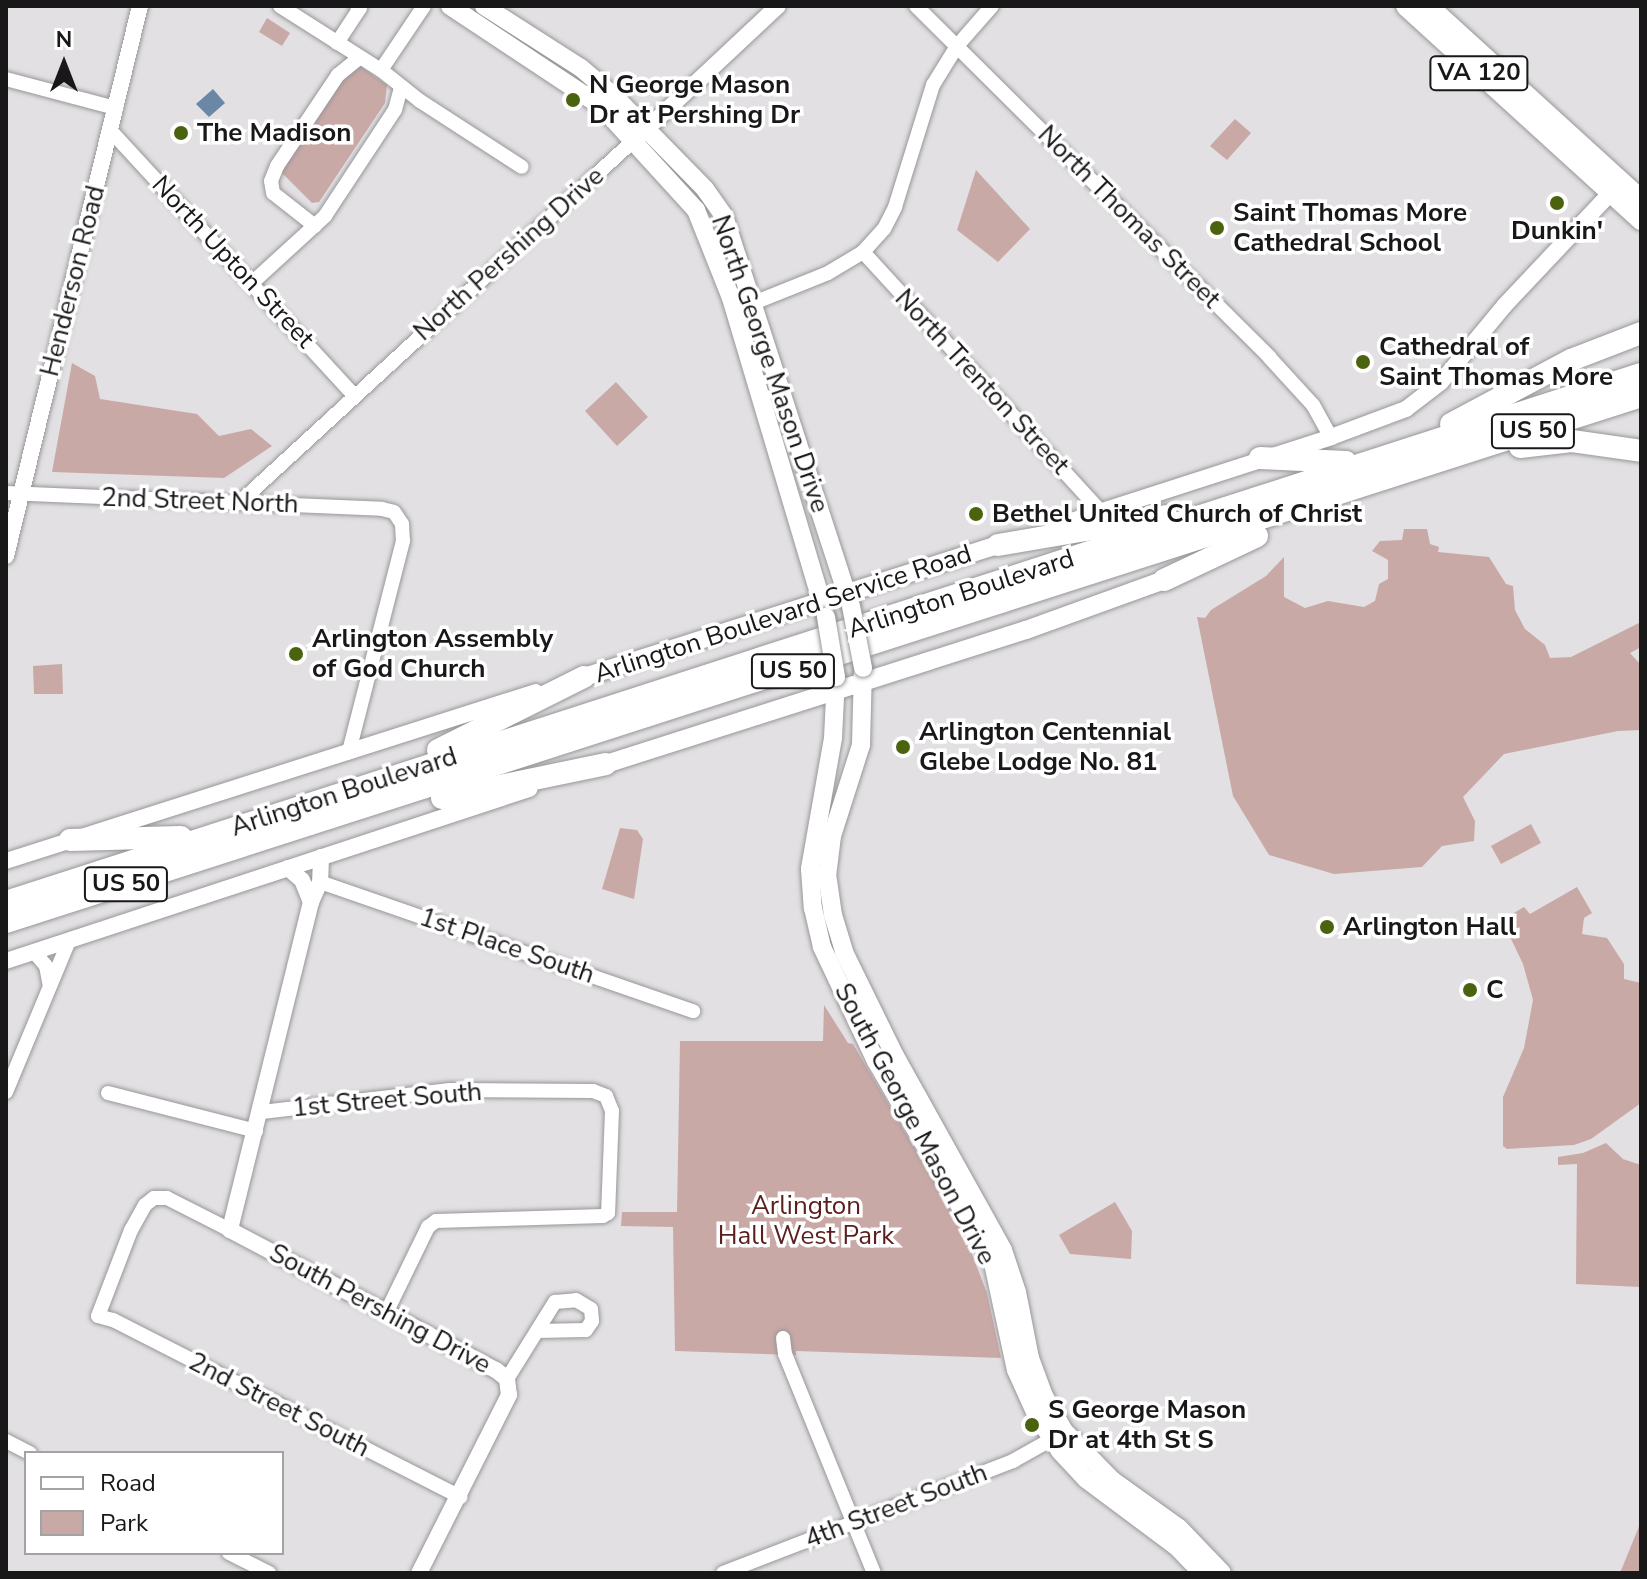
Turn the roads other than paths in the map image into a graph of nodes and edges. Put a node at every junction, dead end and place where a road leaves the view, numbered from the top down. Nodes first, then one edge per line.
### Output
1 (140, 6) edge
2 (280, 6) edge
3 (424, 6) edge
4 (450, 6) edge
5 (484, 6) edge
6 (778, 6) edge
7 (916, 6) edge
8 (992, 6) edge
9 (1406, 6) edge
10 (359, 7) edge
11 (1433, 13) edge
12 (337, 43) junction
13 (957, 46) junction
14 (359, 58) junction
15 (381, 70) junction
16 (6, 79) edge
17 (401, 87) junction
18 (116, 108) junction
19 (648, 128) junction
20 (110, 130) junction
21 (633, 141) junction
22 (522, 167) dead end
23 (1616, 187) junction
24 (1641, 200) edge
25 (1641, 220) edge
26 (315, 226) junction
27 (863, 252) junction
28 (253, 282) junction
29 (754, 302) junction
30 (735, 310) junction
31 (1641, 333) edge
32 (1641, 374) edge
33 (354, 395) junction
34 (1641, 396) edge
35 (1331, 437) junction
36 (1408, 448) junction
37 (1641, 451) edge
38 (1260, 458) junction
39 (1363, 462) junction
40 (1425, 466) junction
41 (13, 493) edge
42 (1338, 496) junction
43 (239, 503) junction
44 (1228, 508) junction
45 (1101, 512) junction
46 (998, 545) junction
47 (6, 556) edge
48 (1164, 580) joint
49 (849, 600) junction
50 (824, 610) junction
51 (864, 675) junction
52 (584, 677) junction
53 (836, 683) junction
54 (349, 752) junction
55 (606, 764) junction
56 (372, 782) junction
57 (210, 835) junction
58 (70, 840) junction
59 (247, 846) junction
60 (321, 857) junction
61 (6, 861) edge
62 (288, 868) junction
63 (320, 882) junction
64 (6, 902) edge
65 (311, 902) junction
66 (6, 922) edge
67 (69, 941) junction
68 (34, 952) junction
69 (6, 961) edge
70 (50, 986) junction
71 (693, 1011) dead end
72 (11, 1066) edge
73 (6, 1092) edge
74 (108, 1093) dead end
75 (262, 1112) junction
76 (256, 1131) junction
77 (230, 1230) junction
78 (386, 1313) junction
79 (98, 1316) joint
80 (537, 1331) dead end
81 (783, 1338) dead end
82 (507, 1379) junction
83 (1058, 1435) junction
84 (6, 1441) edge
85 (26, 1451) edge
86 (460, 1497) junction
87 (855, 1523) junction
88 (233, 1555) edge
89 (269, 1573) edge
90 (419, 1573) edge
91 (723, 1573) edge
92 (874, 1573) edge
93 (1202, 1573) edge
94 (1222, 1573) edge

1 - 18 street, Henderson Road
2 - 12 street
3 - 15 street
4 - 21 main road, North George Mason Drive
5 - 19 main road, North George Mason Drive
6 - 19 street, North Pershing Drive
7 - 13 street, North Thomas Street
8 - 13 street
9 - 11 main road, VA 120
10 - 12 street
11 - 23 main road, VA 120
12 - 14 street
13 - 27 street
13 - 35 street, North Thomas Street
14 - 15 street
14 - 26 street
15 - 17 street
16 - 18 street
17 - 22 street
17 - 26 street
18 - 20 street, Henderson Road
19 - 21 street, North Pershing Drive
19 - 29 main road, North George Mason Drive
20 - 28 street, North Upton Street
20 - 41 street, Henderson Road
21 - 30 main road, North George Mason Drive
21 - 33 street, North Pershing Drive
23 - 24 main road, VA 120
23 - 25 main road, VA 120
23 - 35 street, Arlington Boulevard Service Road
26 - 28 street
27 - 29 street
27 - 45 street, North Trenton Street
28 - 33 street, North Upton Street
29 - 30 street
29 - 49 main road, North George Mason Drive
30 - 50 main road, North George Mason Drive
31 - 36 highway
32 - 36 highway, Arlington Boulevard / US 50
33 - 43 street, North Pershing Drive
34 - 40 highway, Arlington Boulevard / US 50
35 - 38 street, Arlington Boulevard Service Road
36 - 39 highway, Arlington Boulevard / US 50
37 - 40 highway
38 - 39 highway
38 - 45 street, Arlington Boulevard Service Road
39 - 44 highway, Arlington Boulevard / US 50
40 - 42 highway, Arlington Boulevard / US 50
41 - 43 street, 2nd Street North
41 - 47 street, Henderson Road
42 - 48 highway
42 - 59 highway, Arlington Boulevard / US 50
43 - 54 street, 2nd Street North
44 - 46 highway
44 - 56 highway, Arlington Boulevard / US 50
45 - 46 street, Arlington Boulevard Service Road
46 - 49 main road, Arlington Boulevard Service Road
48 - 51 main road
49 - 50 main road, Arlington Boulevard Service Road
49 - 51 main road, North George Mason Drive, bridge
50 - 52 main road, Arlington Boulevard Service Road
50 - 53 main road, South George Mason Drive, bridge
51 - 53 main road
51 - 83 main road, South George Mason Drive
52 - 54 street, Arlington Boulevard Service Road
52 - 56 highway
53 - 55 main road
53 - 83 main road, South George Mason Drive
54 - 58 street, Arlington Boulevard Service Road
55 - 59 highway
55 - 60 street
56 - 57 highway, Arlington Boulevard / US 50
57 - 58 highway
57 - 64 highway, Arlington Boulevard / US 50
58 - 61 street, Arlington Boulevard Service Road
59 - 66 highway, Arlington Boulevard / US 50
60 - 62 street
60 - 63 street
62 - 65 street
62 - 67 street
63 - 65 street
63 - 71 street, 1st Place South
65 - 75 street
67 - 68 street
67 - 70 street
68 - 69 street
68 - 70 street
70 - 72 street
72 - 73 street
74 - 76 street, 1st Street South
75 - 76 street
75 - 78 street, 1st Street South
76 - 77 street
77 - 78 street, South Pershing Drive
77 - 79 street, South Pershing Drive
78 - 82 street, South Pershing Drive
79 - 86 street, 2nd Street South
80 - 82 street
81 - 87 street
82 - 86 street, South Pershing Drive
83 - 87 street, 4th Street South
83 - 93 main road, South George Mason Drive
83 - 94 main road, South George Mason Drive
84 - 85 street
86 - 90 street, South Pershing Drive
87 - 91 street, 4th Street South
87 - 92 street
88 - 89 street

